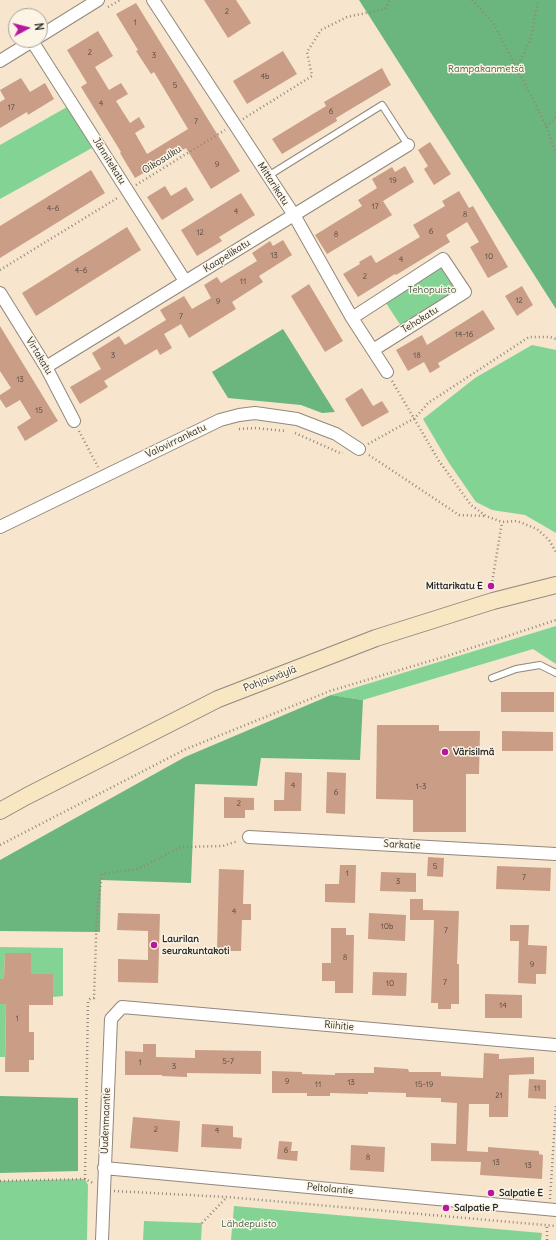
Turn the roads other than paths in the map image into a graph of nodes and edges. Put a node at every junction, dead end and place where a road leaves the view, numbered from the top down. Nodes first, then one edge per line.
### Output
1 (98, 0) edge
2 (153, 0) edge
3 (48, 31) edge
4 (21, 48) edge
5 (41, 48) edge
6 (0, 61) edge
7 (408, 145) joint
8 (268, 176) junction
9 (294, 215) junction
10 (185, 281) junction
11 (0, 293) edge
12 (352, 318) junction
13 (373, 350) junction
14 (46, 367) junction
15 (387, 372) road end
16 (74, 421) road end
17 (359, 449) road end
18 (0, 527) edge
19 (556, 585) edge
20 (556, 673) edge
21 (492, 678) dead end
22 (0, 812) edge
23 (249, 837) road end
24 (556, 854) edge
25 (122, 1007) joint
26 (556, 1045) edge
27 (104, 1168) junction
28 (552, 1210) edge
29 (102, 1240) edge

1 - 3 street
2 - 8 street, Mittarikatu
4 - 6 street
5 - 10 street, Jännitekatu
7 - 8 lane
7 - 9 street, Kaapelikatu
8 - 9 street, Mittarikatu
9 - 10 street, Kaapelikatu
9 - 12 street, Mittarikatu
10 - 14 street, Kaapelikatu
11 - 14 street, Virtakatu
12 - 13 street, Mittarikatu
12 - 13 street, Tehokatu
13 - 15 street, Mittarikatu
14 - 16 street, Virtakatu
17 - 18 street, Valovirrankatu
19 - 22 main road, Pohjoisväylä
20 - 21 lane
23 - 24 street, Sarkatie
25 - 26 street, Riihitie
25 - 27 street, Uudenmaantie
27 - 28 street, Peltolantie
27 - 29 street, Uudenmaantie

